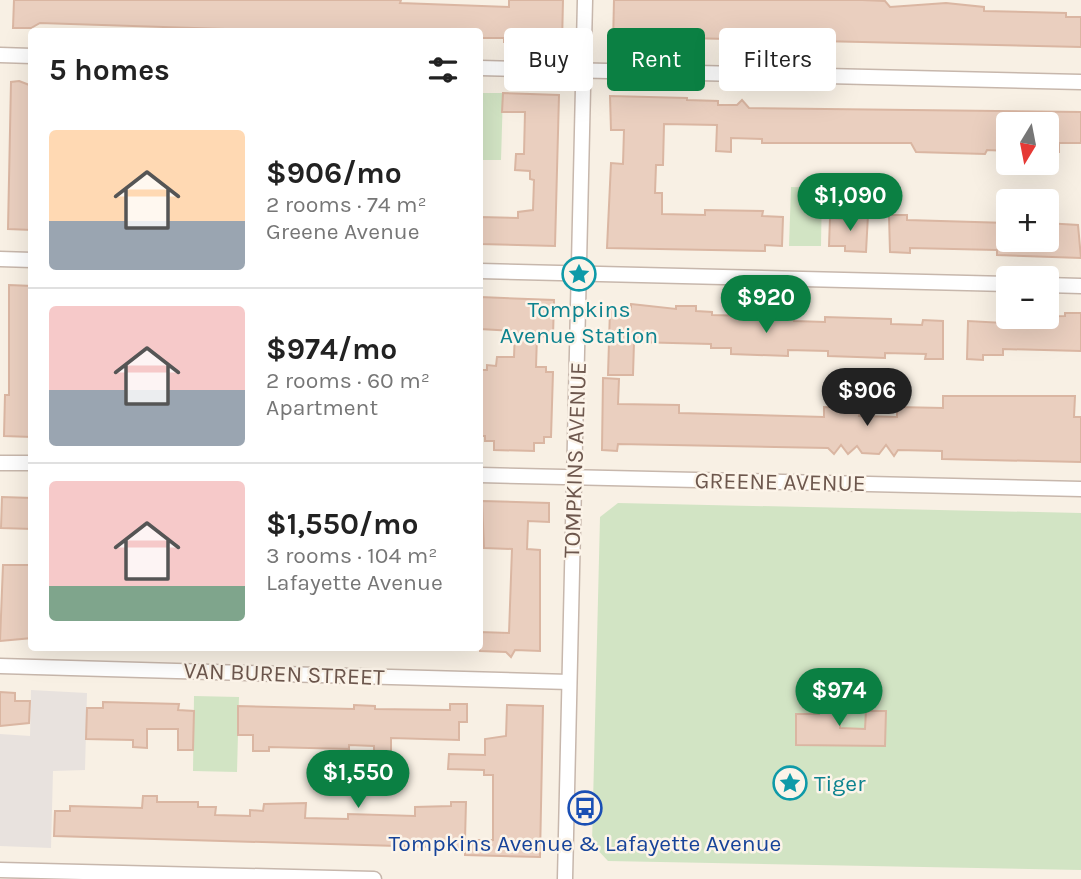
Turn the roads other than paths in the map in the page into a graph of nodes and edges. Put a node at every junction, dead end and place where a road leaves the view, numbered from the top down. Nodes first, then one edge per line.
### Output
1 (585, 0) edge
2 (584, 28) edge
3 (0, 55) edge
4 (28, 56) edge
5 (483, 68) edge
6 (504, 69) edge
7 (593, 71) edge
8 (1081, 82) edge
9 (583, 91) edge
10 (0, 260) edge
11 (28, 260) edge
12 (483, 271) edge
13 (580, 274) junction
14 (996, 284) edge
15 (1059, 285) edge
16 (1081, 286) edge
17 (0, 463) edge
18 (28, 463) edge
19 (483, 475) edge
20 (575, 477) junction
21 (1081, 489) edge
22 (0, 666) edge
23 (569, 682) junction
24 (0, 870) edge
25 (374, 879) edge
26 (565, 879) edge

1 - 2 street, TOMPKINS AVENUE
3 - 4 street
5 - 6 street
7 - 8 street
9 - 13 street, TOMPKINS AVENUE
10 - 11 street
12 - 13 street
13 - 14 street
13 - 20 street, TOMPKINS AVENUE
15 - 16 street
17 - 18 street
19 - 20 street, GREENE AVENUE
20 - 21 street, GREENE AVENUE
20 - 23 street, TOMPKINS AVENUE
22 - 23 street, VAN BUREN STREET
23 - 26 street, TOMPKINS AVENUE
24 - 25 street

